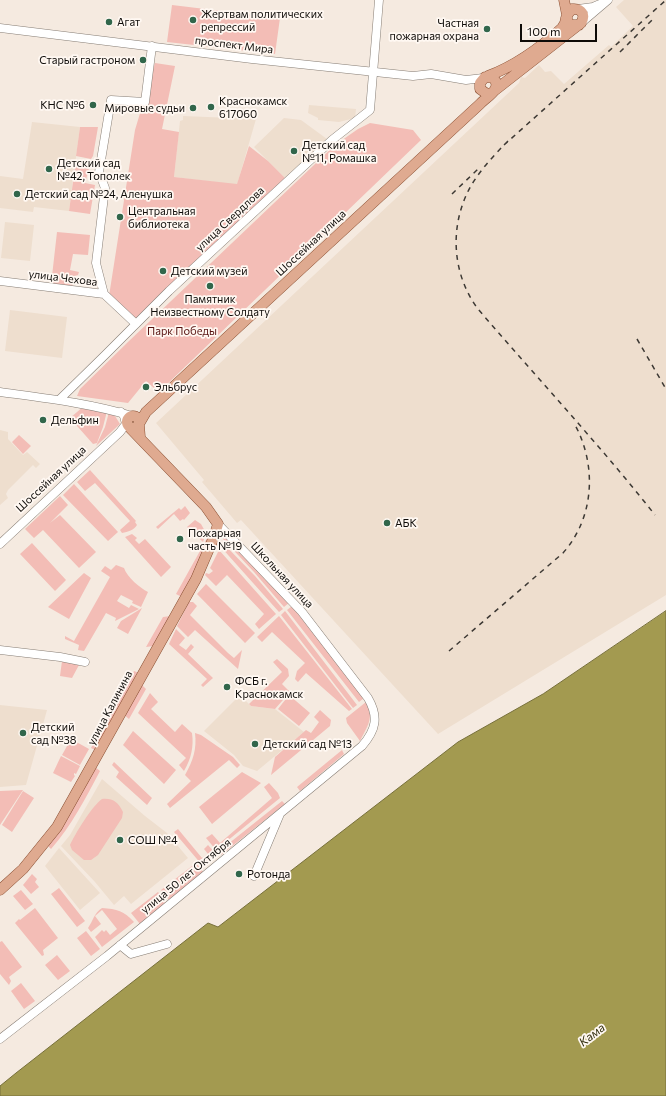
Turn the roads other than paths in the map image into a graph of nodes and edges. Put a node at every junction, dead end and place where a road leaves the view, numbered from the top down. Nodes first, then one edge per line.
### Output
1 (379, 0) edge
2 (566, 0) edge
3 (578, 9) junction
4 (566, 16) junction
5 (580, 24) junction
6 (0, 28) edge
7 (152, 46) junction
8 (372, 71) junction
9 (486, 77) junction
10 (466, 80) junction
11 (480, 89) junction
12 (493, 92) junction
13 (480, 104) junction
14 (0, 281) edge
15 (104, 294) junction
16 (136, 324) junction
17 (0, 392) edge
18 (59, 400) junction
19 (130, 425) junction
20 (218, 524) junction
21 (0, 544) edge
22 (0, 650) edge
23 (85, 662) dead end
24 (375, 721) joint
25 (281, 812) junction
26 (254, 876) dead end
27 (0, 890) edge
28 (167, 944) dead end
29 (120, 945) junction
30 (0, 1039) edge

1 - 8 street
2 - 3 main road
2 - 4 main road
3 - 4 main road
3 - 5 main road
3 - 5 street, Шоссейная улица
4 - 5 main road
4 - 9 main road
5 - 12 main road, Шоссейная улица
6 - 7 street, проспект Мира
7 - 8 street, проспект Мира
7 - 15 street
8 - 10 street, проспект Мира
8 - 16 street, улица Свердлова
9 - 10 street, проспект Мира
9 - 11 main road
9 - 12 main road
10 - 11 street, проспект Мира
11 - 12 main road
11 - 13 main road
12 - 13 main road, Шоссейная улица
13 - 19 main road, Шоссейная улица
14 - 15 street, улица Чехова
15 - 16 street, улица Чехова
16 - 18 street, улица Свердлова
17 - 18 street
18 - 19 street
19 - 20 main road, Школьная улица
19 - 21 street, Шоссейная улица
20 - 24 street, Школьная улица
20 - 27 main road, улица Калинина
22 - 23 street
24 - 25 street, улица 50 лет Октября
25 - 26 street
25 - 29 street, улица 50 лет Октября
28 - 29 street
29 - 30 street, улица 50 лет Октября

